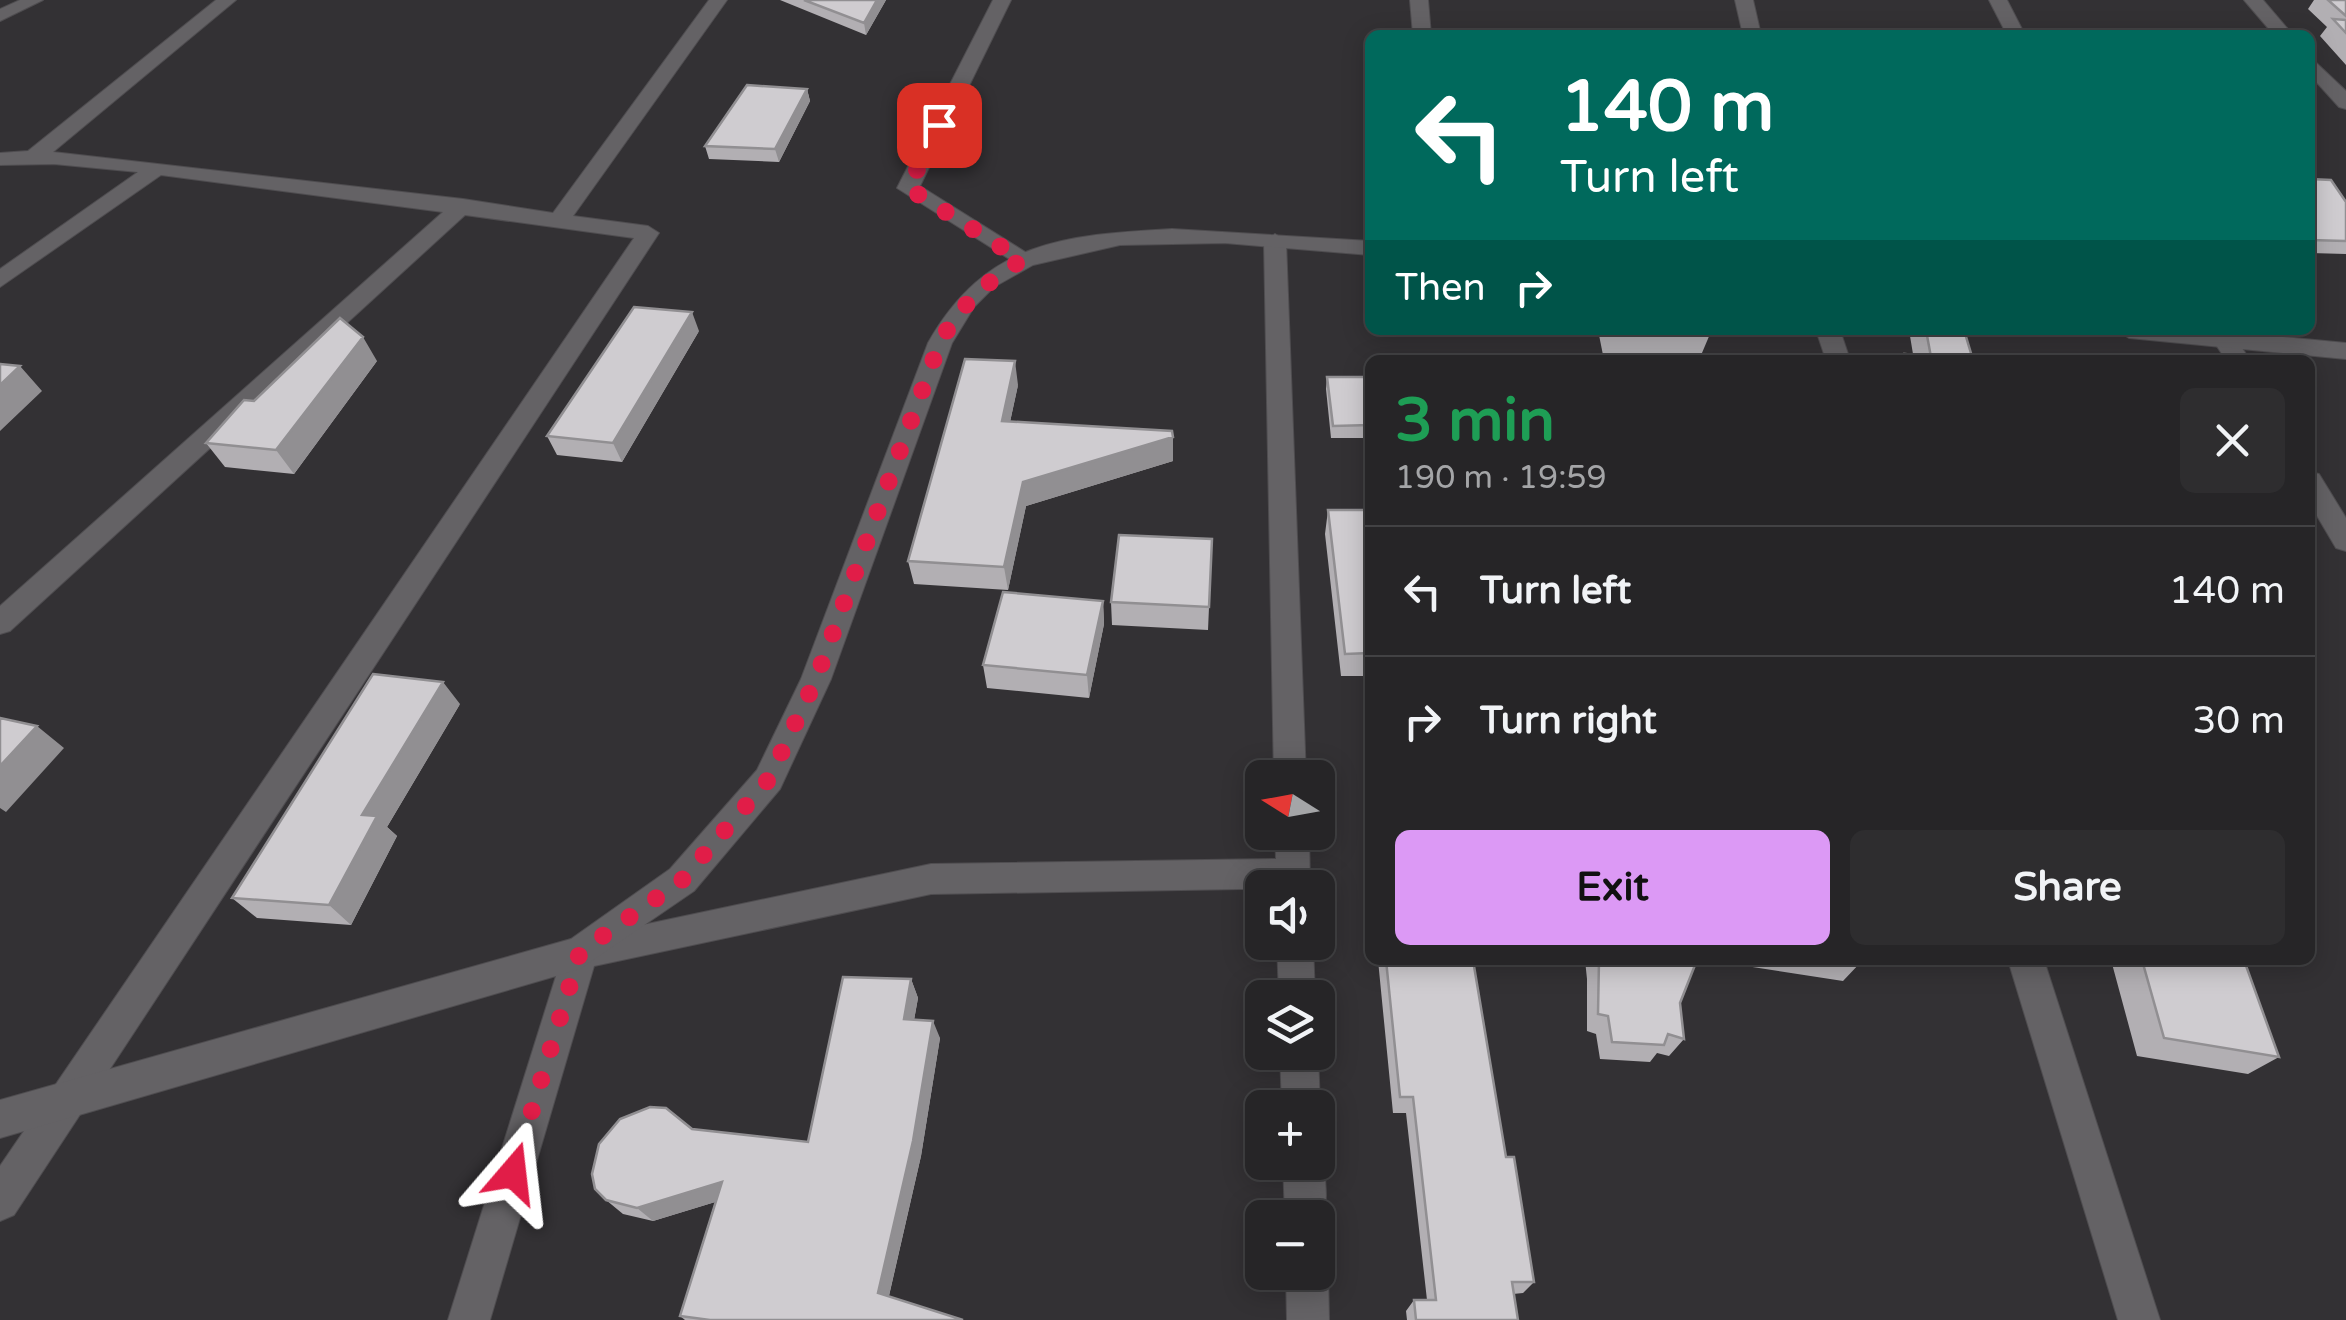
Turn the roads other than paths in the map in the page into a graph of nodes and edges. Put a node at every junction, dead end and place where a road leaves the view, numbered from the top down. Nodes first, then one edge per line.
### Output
1 (34, 0) edge
2 (227, 0) edge
3 (718, 0) edge
4 (1002, 0) edge
5 (1419, 0) edge
6 (1744, 0) edge
7 (1998, 0) edge
8 (2253, 0) edge
9 (0, 16) edge
10 (1422, 30) edge
11 (1751, 30) edge
12 (2013, 30) edge
13 (2280, 30) edge
14 (2315, 69) edge
15 (2346, 103) edge
16 (34, 156) junction
17 (0, 159) edge
18 (156, 169) junction
19 (463, 206) junction
20 (558, 221) junction
21 (1275, 241) junction
22 (1365, 248) edge
23 (1022, 260) junction
24 (0, 280) edge
25 (2164, 335) edge
26 (2228, 344) edge
27 (2346, 350) edge
28 (2315, 489) edge
29 (2346, 541) edge
30 (0, 623) edge
31 (1289, 760) edge
32 (1245, 881) edge
33 (580, 952) junction
34 (2028, 965) edge
35 (68, 1102) junction
36 (0, 1118) edge
37 (0, 1201) edge
38 (1307, 1290) edge
39 (469, 1320) edge
40 (1308, 1320) edge
41 (2139, 1320) edge

1 - 9 street
2 - 16 street
3 - 20 street
4 - 23 street
5 - 10 street
6 - 11 street
7 - 12 street
8 - 13 street
14 - 15 street
16 - 17 street
16 - 18 street
18 - 19 street
18 - 24 street
19 - 20 street
19 - 30 street
20 - 35 street
21 - 22 street
21 - 23 street
21 - 31 street
23 - 33 street
25 - 26 street
26 - 27 street
28 - 29 street
32 - 33 street
33 - 35 street
33 - 39 street
34 - 41 street
35 - 36 street
35 - 37 street
38 - 40 street

